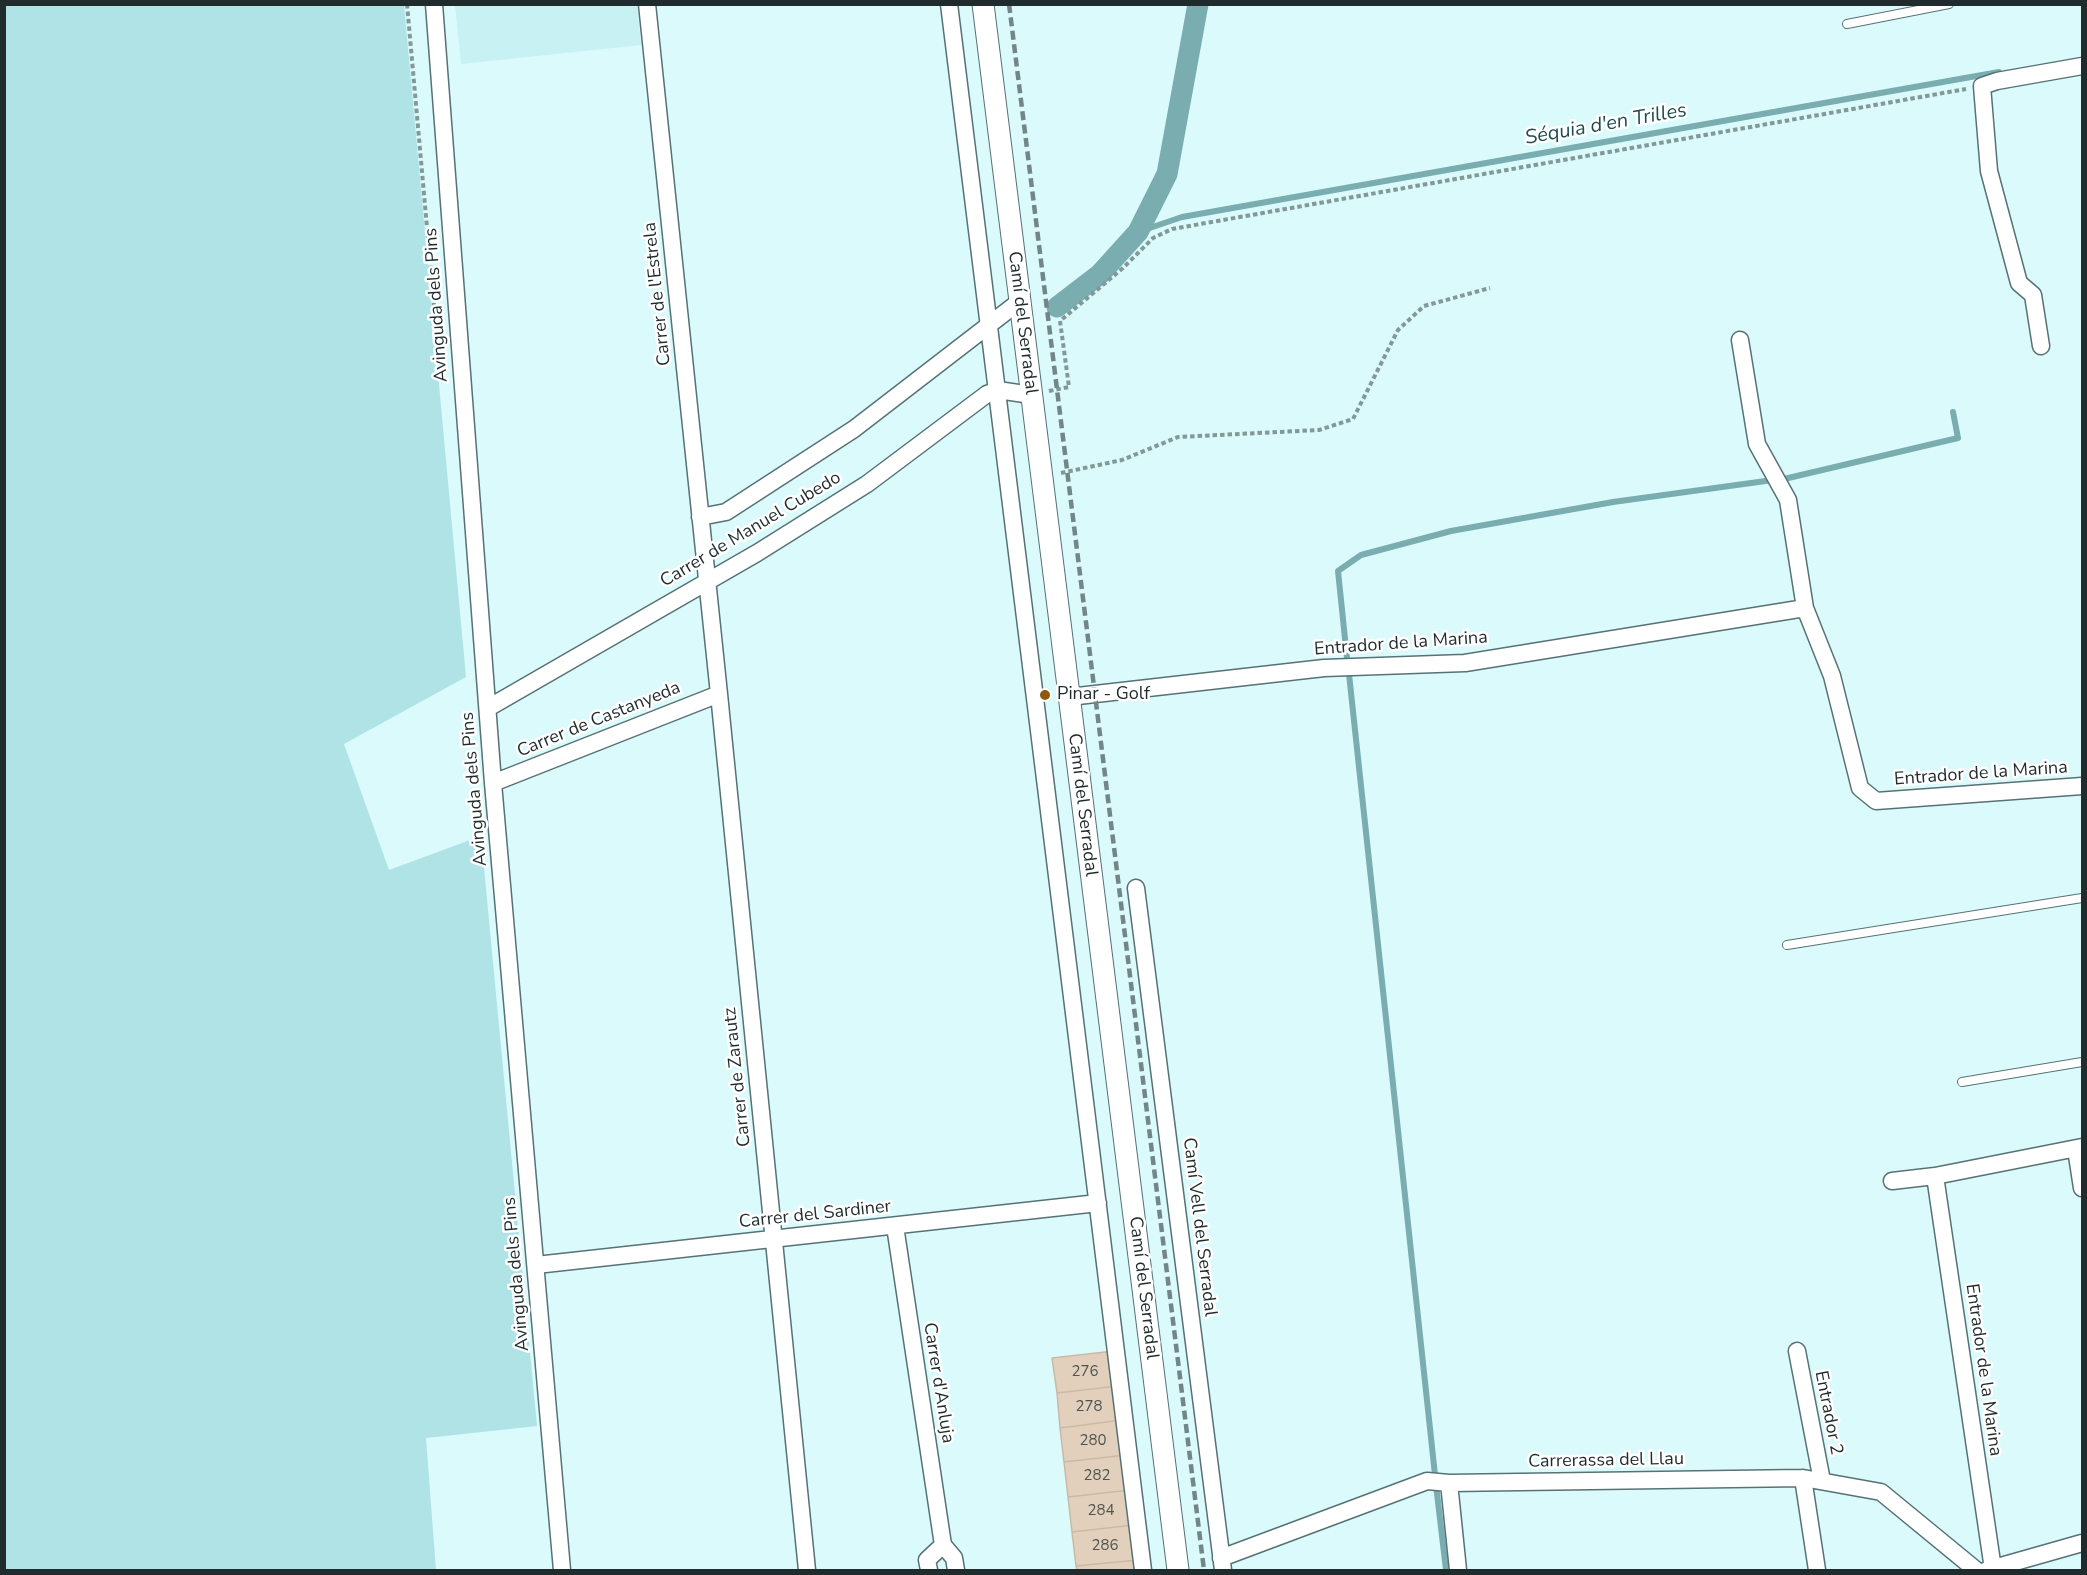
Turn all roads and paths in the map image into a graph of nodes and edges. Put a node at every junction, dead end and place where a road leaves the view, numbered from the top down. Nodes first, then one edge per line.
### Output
1 (406, 4) edge
2 (434, 4) edge
3 (647, 4) edge
4 (949, 4) edge
5 (983, 4) edge
6 (1949, 4) edge
7 (1847, 24) dead end
8 (2082, 66) edge
9 (1982, 86) junction
10 (1490, 288) dead end
11 (1020, 301) junction
12 (458, 317) junction
13 (990, 326) junction
14 (1740, 340) dead end
15 (2041, 346) dead end
16 (998, 390) junction
17 (1031, 395) junction
18 (1042, 478) junction
19 (700, 517) junction
20 (707, 580) junction
21 (1805, 608) junction
22 (719, 694) junction
23 (1069, 697) junction
24 (488, 708) junction
25 (493, 783) junction
26 (2082, 786) edge
27 (1136, 888) dead end
28 (2082, 898) edge
29 (1787, 945) dead end
30 (2082, 1062) edge
31 (1962, 1082) dead end
32 (2079, 1148) edge
33 (1935, 1176) junction
34 (1892, 1181) dead end
35 (2082, 1188) edge
36 (1098, 1203) junction
37 (895, 1226) junction
38 (774, 1239) junction
39 (536, 1265) junction
40 (1797, 1351) dead end
41 (1803, 1478) junction
42 (1822, 1481) junction
43 (1449, 1483) junction
44 (2082, 1543) edge
45 (943, 1545) junction
46 (1222, 1564) edge
47 (562, 1570) edge
48 (807, 1570) edge
49 (928, 1570) edge
50 (956, 1570) edge
51 (1143, 1570) edge
52 (1178, 1570) edge
53 (1458, 1570) edge
54 (1817, 1570) edge
55 (1976, 1570) edge
56 (1990, 1570) edge

1 - 12 path
2 - 12 street, Avinguda dels Pins
3 - 19 street, Carrer de l'Estrela
4 - 13 street, Camí del Serradal
5 - 11 street, Camí del Serradal
6 - 7 lane
8 - 9 street
9 - 15 street
9 - 17 path
10 - 18 path
11 - 13 street, Carrer de Manuel Cubedo
11 - 17 street, Camí del Serradal
12 - 24 street, Avinguda dels Pins
13 - 16 street, Camí del Serradal
13 - 19 street, Carrer de Manuel Cubedo
14 - 21 street, Entrador de la Marina
16 - 17 street
16 - 20 street, Carrer de Manuel Cubedo
16 - 36 street, Camí del Serradal
17 - 18 street, Camí del Serradal
18 - 23 street, Camí del Serradal
19 - 20 street, Carrer de l'Estrela
20 - 22 street, Carrer de Zarautz
20 - 24 street, Carrer de Manuel Cubedo
21 - 23 street, Entrador de la Marina
21 - 26 street, Entrador de la Marina
22 - 25 street, Carrer de Castanyeda
22 - 38 street, Carrer de Zarautz
23 - 52 street, Camí del Serradal
24 - 25 street, Avinguda dels Pins
25 - 39 street, Avinguda dels Pins
27 - 46 street, Camí Vell del Serradal
28 - 29 lane
30 - 31 lane
32 - 33 street
32 - 35 street
33 - 34 street
33 - 56 street, Entrador de la Marina
36 - 37 street, Carrer del Sardiner
36 - 51 street, Camí del Serradal
37 - 38 street, Carrer del Sardiner
37 - 45 street, Carrer d'Anluja
38 - 39 street, Carrer del Sardiner
38 - 48 street, Carrer de Zarautz
39 - 47 street, Avinguda dels Pins
40 - 42 street, Entrador 2
41 - 42 street, Carrerassa del Llau
41 - 43 street, Carrerassa del Llau
41 - 54 street
42 - 55 street, Carrerassa del Llau
43 - 46 street, Carrerassa del Llau
43 - 53 street
44 - 56 street
45 - 49 street
45 - 50 street, Carrer d'Anluja

